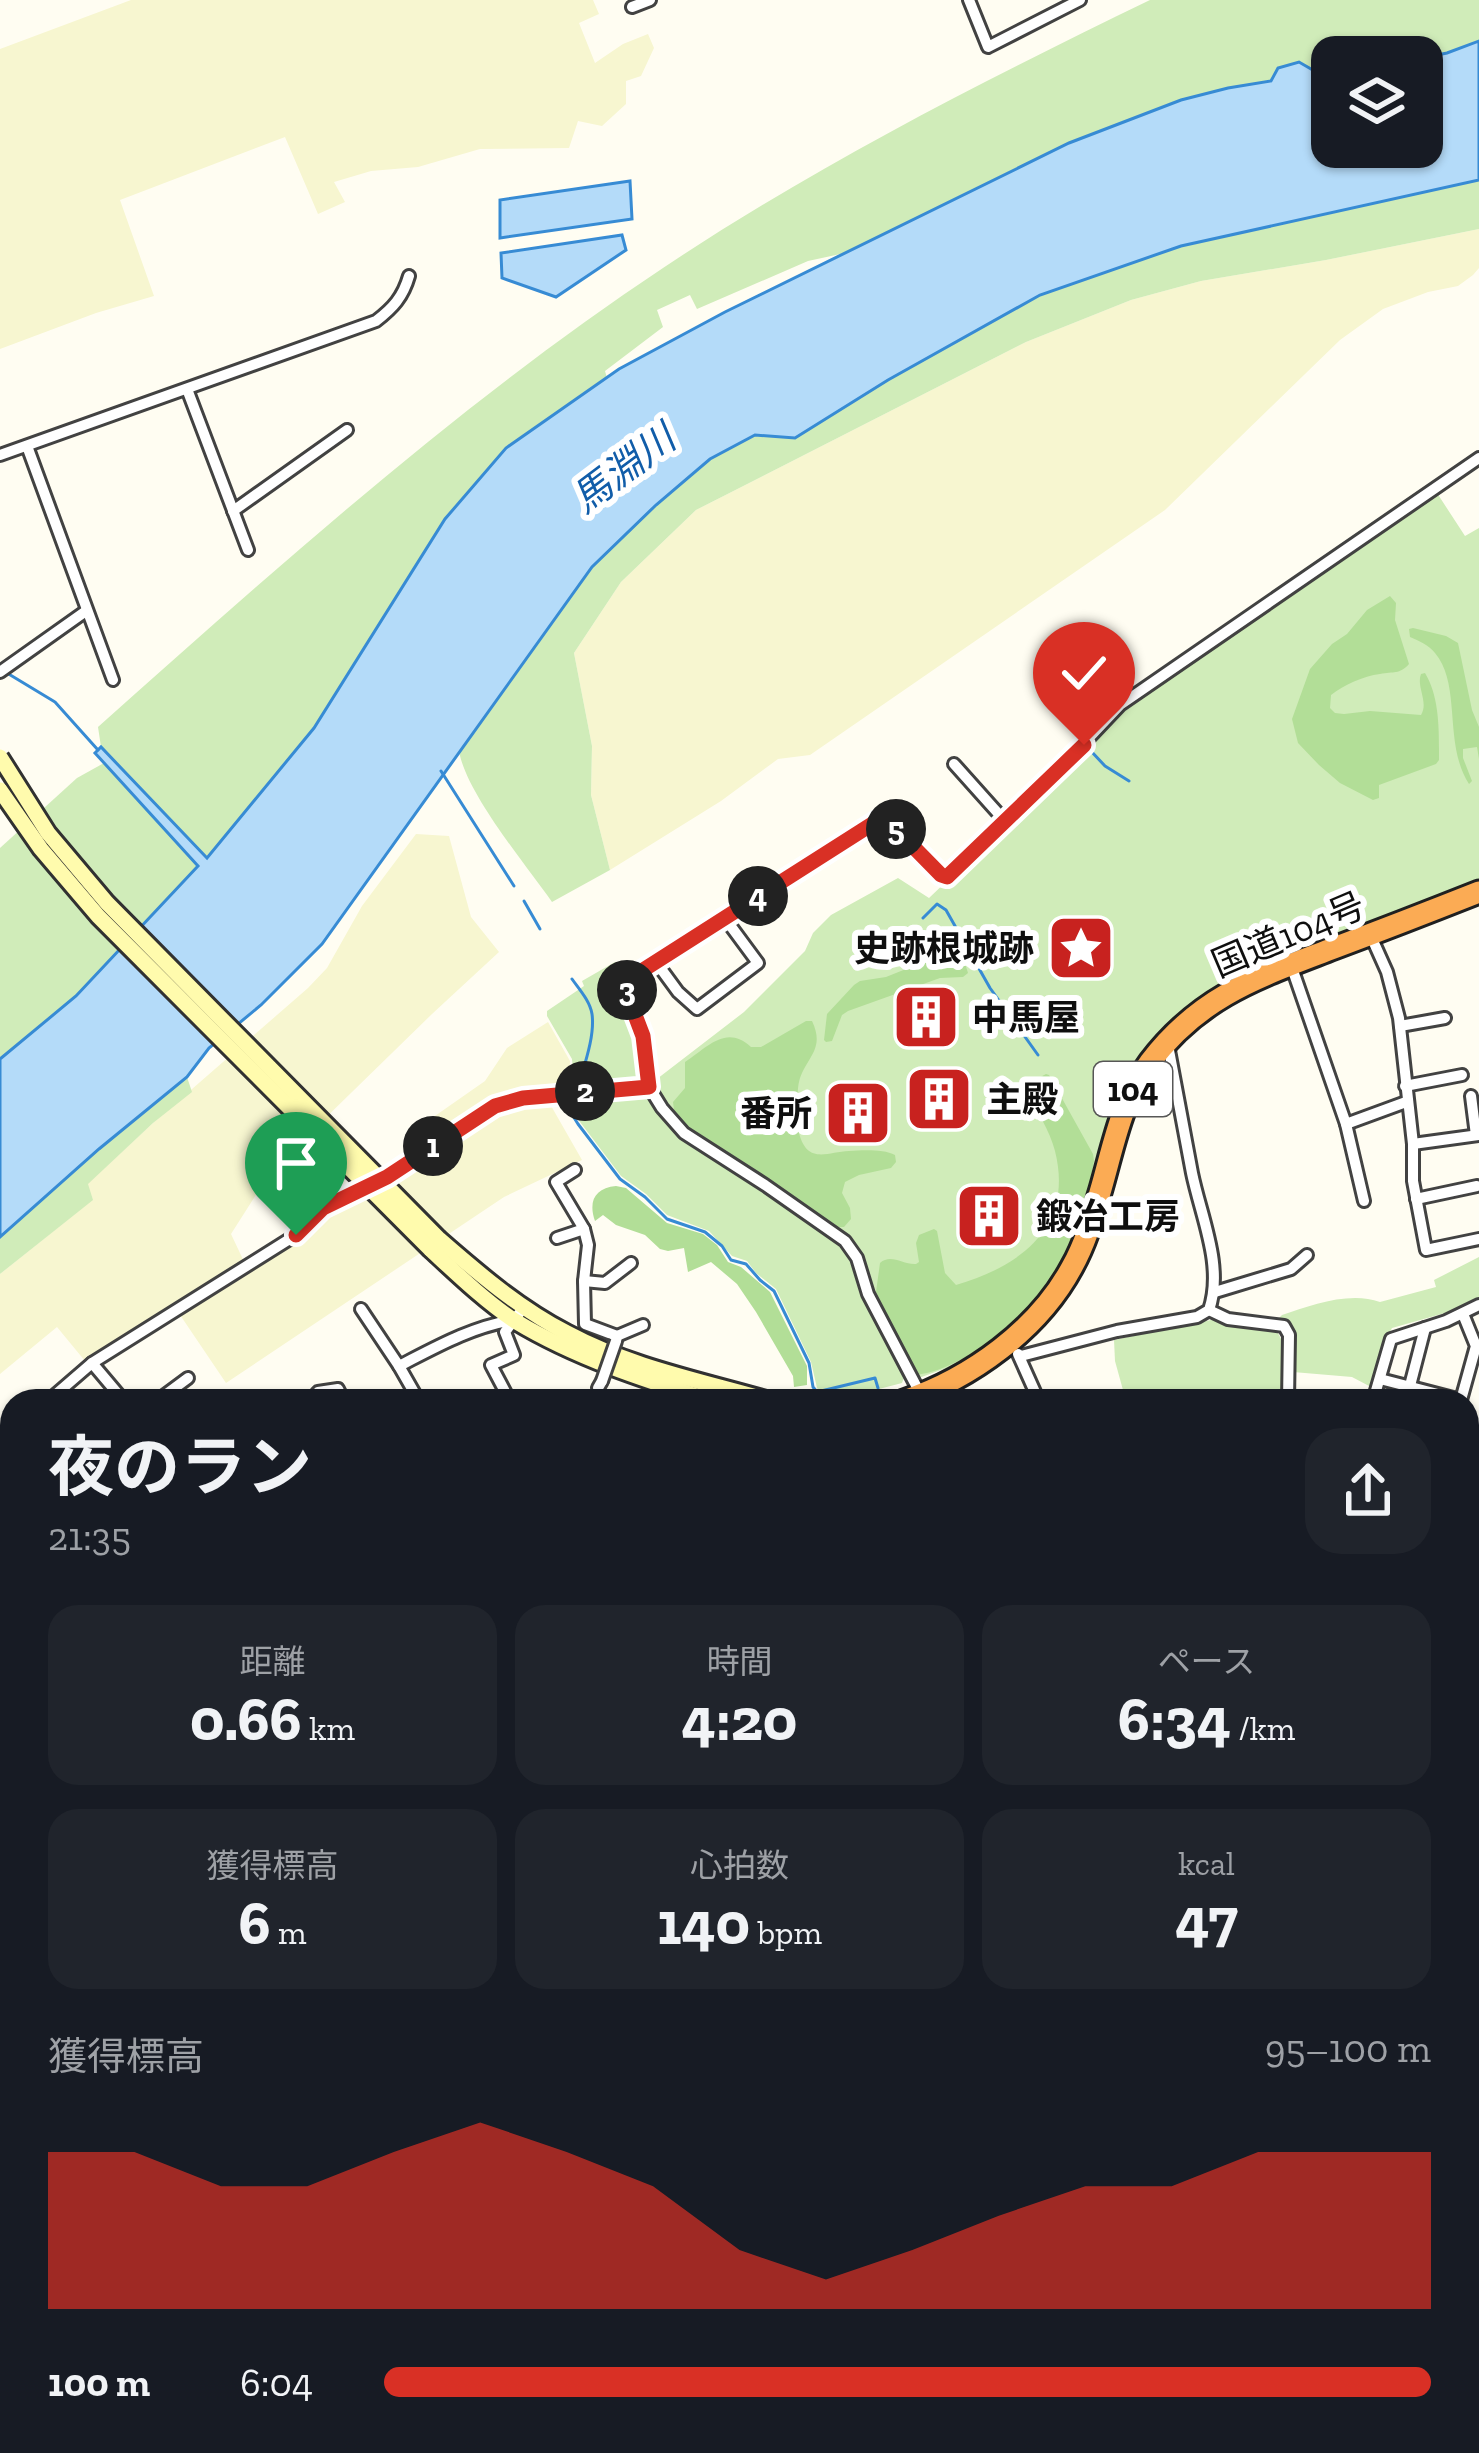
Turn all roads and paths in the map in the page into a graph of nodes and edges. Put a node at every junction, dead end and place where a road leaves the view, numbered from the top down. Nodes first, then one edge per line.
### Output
1 (650, 0) edge
2 (969, 0) edge
3 (1080, 0) edge
4 (632, 7) dead end
5 (409, 277) dead end
6 (187, 389) junction
7 (346, 430) dead end
8 (27, 446) junction
9 (0, 455) edge
10 (1479, 458) edge
11 (233, 511) junction
12 (248, 550) dead end
13 (86, 611) junction
14 (0, 672) edge
15 (113, 680) dead end
16 (0, 757) edge
17 (954, 764) dead end
18 (0, 790) edge
19 (1005, 821) junction
20 (1479, 892) edge
21 (724, 917) junction
22 (1370, 934) junction
23 (656, 962) junction
24 (1291, 965) junction
25 (1445, 1018) dead end
26 (1400, 1026) junction
27 (1168, 1042) junction
28 (1462, 1075) dead end
29 (1405, 1086) junction
30 (649, 1087) junction
31 (1471, 1096) dead end
32 (1406, 1102) junction
33 (1346, 1124) junction
34 (1477, 1135) edge
35 (1413, 1144) junction
36 (575, 1170) dead end
37 (1477, 1186) edge
38 (1416, 1198) junction
39 (1364, 1201) dead end
40 (584, 1228) junction
41 (557, 1238) dead end
42 (1479, 1239) edge
43 (435, 1244) junction
44 (1307, 1255) dead end
45 (631, 1263) dead end
46 (584, 1281) junction
47 (1215, 1292) junction
48 (1479, 1305) edge
49 (361, 1309) dead end
50 (1209, 1310) junction
51 (519, 1314) junction
52 (1463, 1314) junction
53 (643, 1325) dead end
54 (1425, 1328) junction
55 (616, 1339) junction
56 (1013, 1351) junction
57 (92, 1363) junction
58 (398, 1366) junction
59 (188, 1378) dead end
60 (1380, 1378) junction
61 (1410, 1387) junction
62 (62, 1389) edge
63 (114, 1389) edge
64 (173, 1389) edge
65 (412, 1389) edge
66 (503, 1389) edge
67 (598, 1389) edge
68 (673, 1389) edge
69 (727, 1389) edge
70 (908, 1389) edge
71 (930, 1389) edge
72 (1033, 1389) edge
73 (1288, 1389) edge
74 (1377, 1389) edge
75 (1418, 1389) edge
76 (1464, 1389) edge

1 - 4 street
2 - 3 street
5 - 6 street
6 - 8 street
6 - 11 street
7 - 11 street
8 - 9 street
8 - 13 street
10 - 19 street
11 - 12 street
13 - 14 street
13 - 15 street
16 - 43 street, bridge
17 - 19 street
18 - 43 street, bridge
19 - 21 street
20 - 22 highway, 国道104号 / 104
21 - 23 street
21 - 23 street
22 - 24 highway, 国道104号 / 104
22 - 26 street
23 - 30 street
24 - 27 highway, 国道104号 / 104
24 - 33 street
25 - 26 street
26 - 29 street
27 - 47 street
27 - 56 highway, 国道104号 / 104
28 - 29 street
29 - 32 street
30 - 57 street
30 - 70 street
31 - 34 street
32 - 33 street
32 - 35 street
33 - 39 street
34 - 35 street
35 - 38 street
36 - 40 street
37 - 38 street
38 - 42 street
40 - 41 street
40 - 46 street
43 - 51 street
44 - 47 street
45 - 46 street
46 - 55 street
47 - 50 street
48 - 52 street
49 - 58 street
50 - 56 street
50 - 73 street
51 - 58 street
51 - 66 street
51 - 68 street
51 - 69 street
52 - 54 street
52 - 76 street
53 - 55 street
54 - 60 street
54 - 61 street
55 - 67 street, bridge
56 - 71 highway, 国道104号 / 104
56 - 72 street
57 - 62 street
57 - 63 street
58 - 65 street
59 - 64 street
60 - 61 street
60 - 74 street
61 - 75 street

